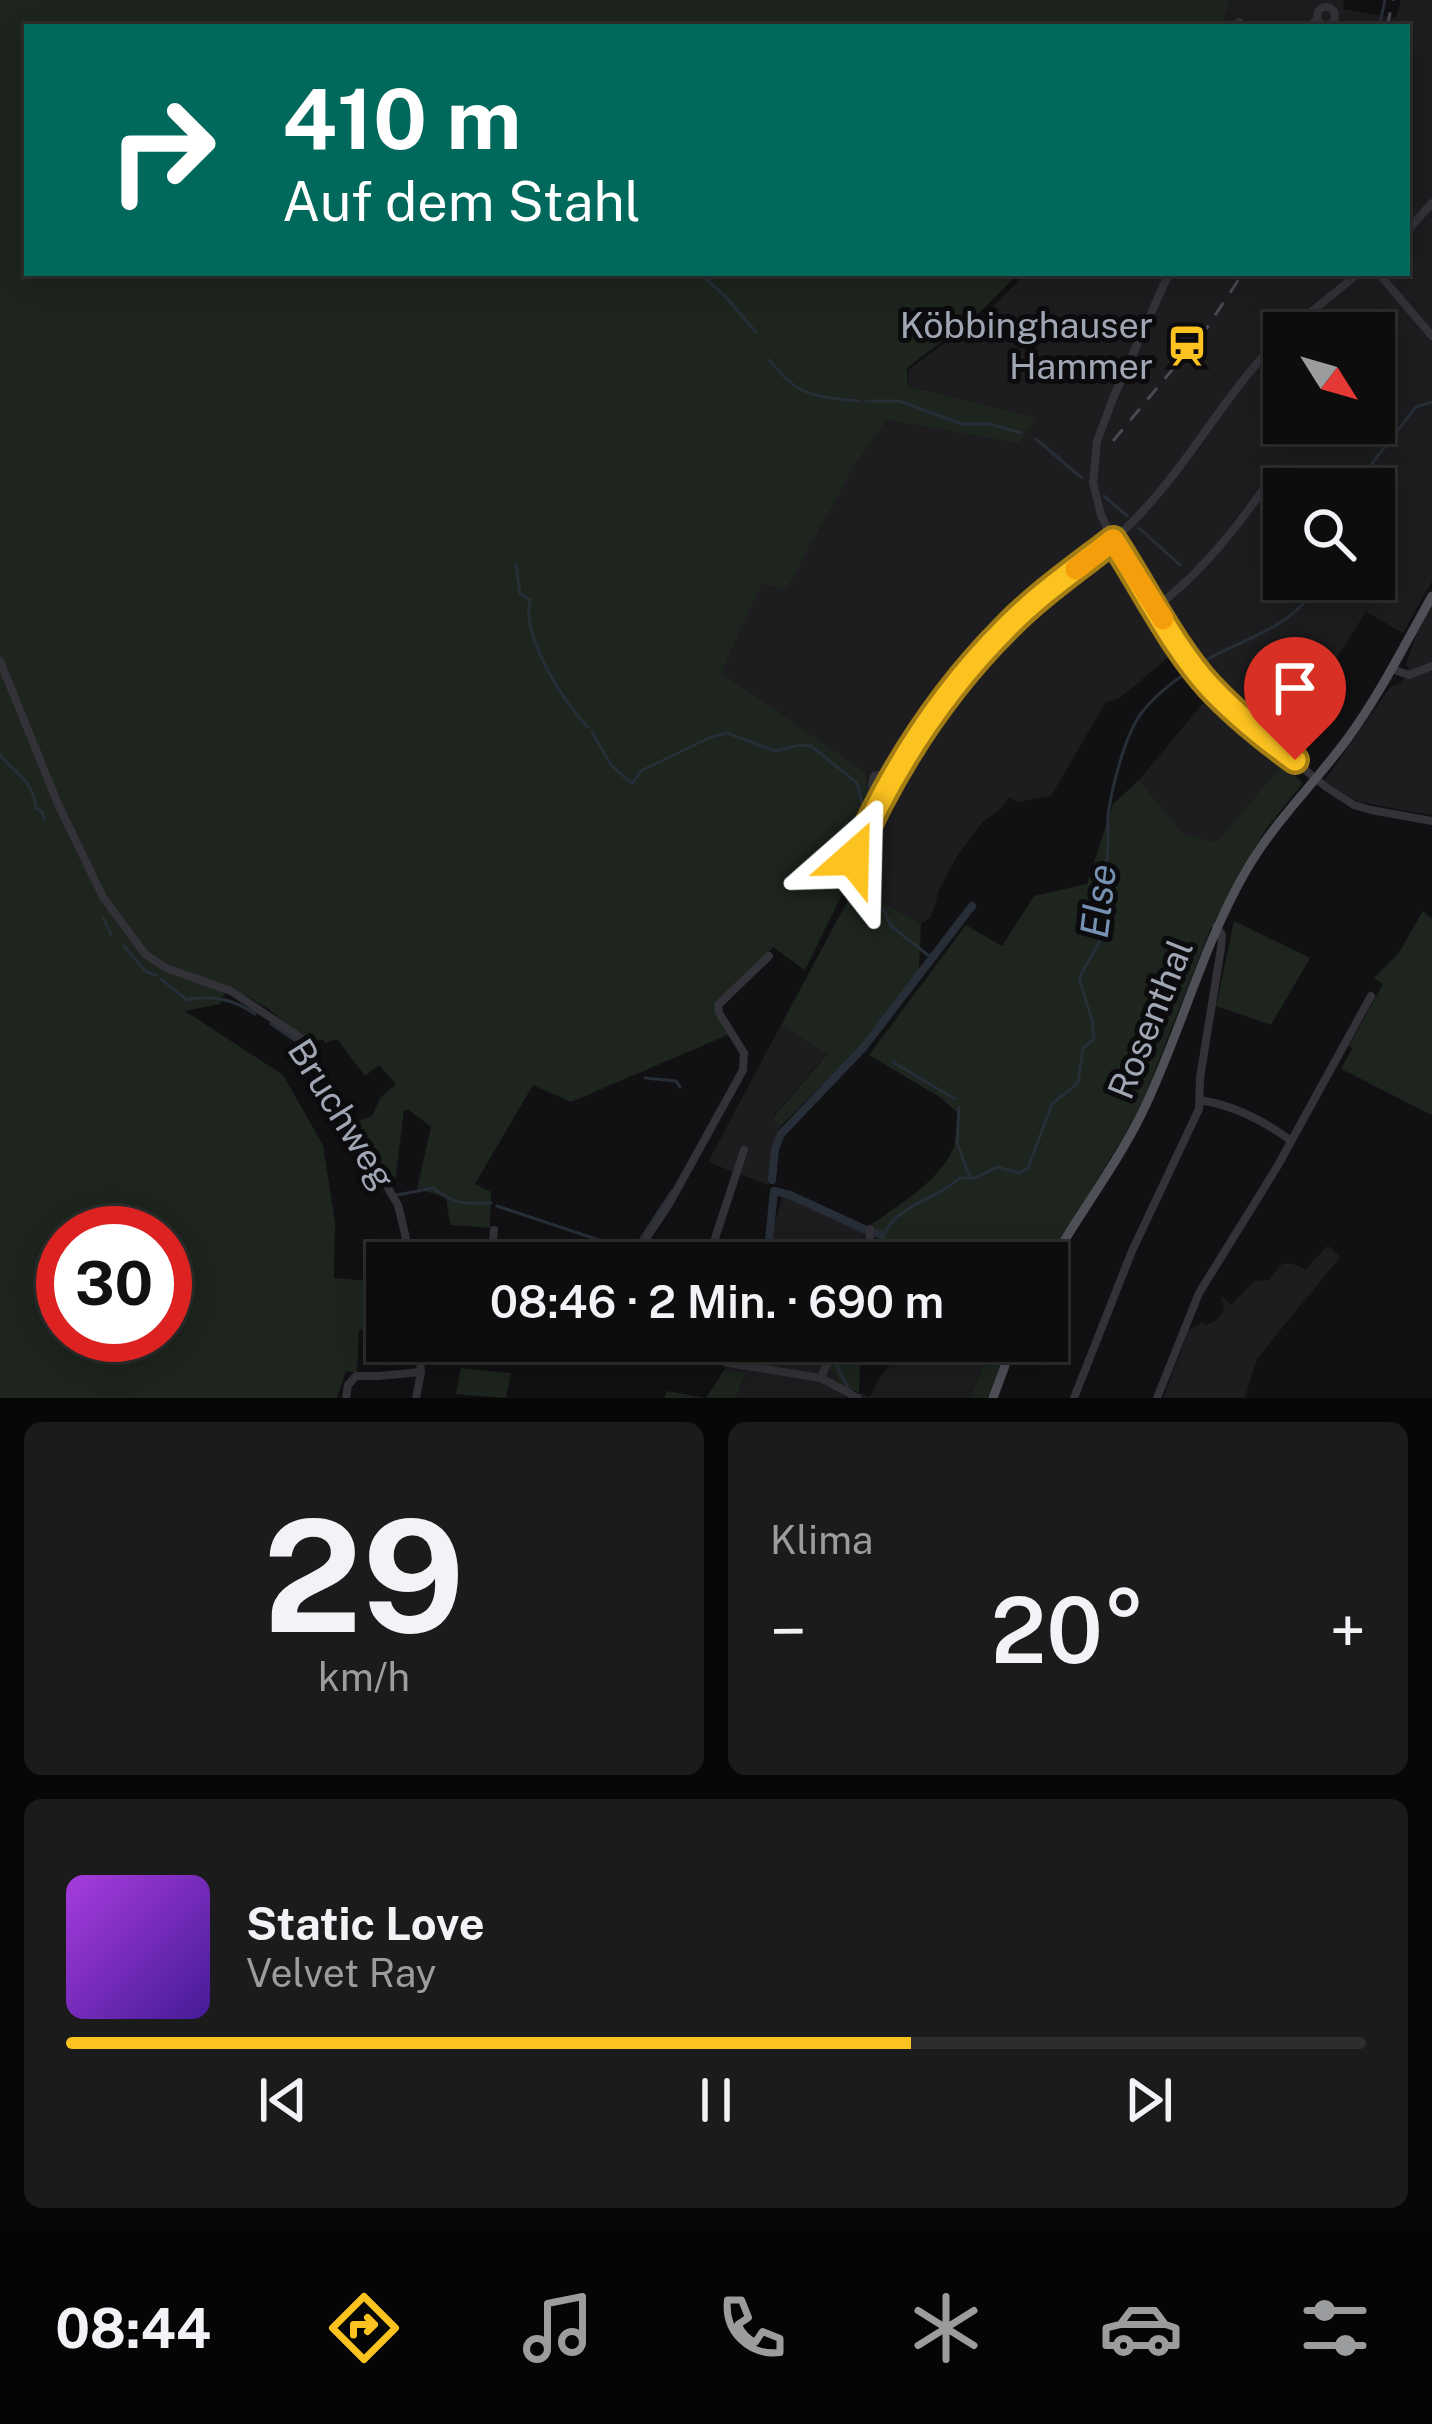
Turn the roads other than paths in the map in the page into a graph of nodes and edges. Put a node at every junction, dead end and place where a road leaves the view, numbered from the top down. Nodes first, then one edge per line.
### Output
1 (1336, 6) edge
2 (1317, 19) junction
3 (1312, 24) edge
4 (1322, 24) edge
5 (1432, 203) edge
6 (1410, 228) edge
7 (1167, 276) edge
8 (1359, 276) edge
9 (1383, 276) edge
10 (1312, 312) edge
11 (1432, 335) edge
12 (1263, 357) edge
13 (1263, 490) edge
14 (1113, 540) junction
15 (1432, 596) edge
16 (1156, 608) junction
17 (0, 661) edge
18 (1432, 666) edge
19 (1392, 669) junction
20 (895, 773) junction
21 (1316, 777) junction
22 (883, 794) junction
23 (1432, 821) edge
24 (853, 858) dead end
25 (1216, 926) junction
26 (769, 956) dead end
27 (1371, 996) dead end
28 (1200, 1100) junction
29 (1290, 1140) junction
30 (744, 1150) dead end
31 (870, 1229) dead end
32 (494, 1230) dead end
33 (407, 1242) edge
34 (493, 1242) edge
35 (644, 1242) edge
36 (714, 1242) edge
37 (870, 1242) edge
38 (1064, 1242) edge
39 (420, 1362) edge
40 (725, 1362) edge
41 (827, 1362) edge
42 (1006, 1362) edge
43 (421, 1372) junction
44 (821, 1378) junction
45 (346, 1398) edge
46 (416, 1398) edge
47 (857, 1398) edge
48 (993, 1398) edge
49 (1074, 1398) edge
50 (1157, 1398) edge

1 - 2 street
2 - 3 street
2 - 4 street
5 - 6 street
7 - 14 street
8 - 10 street
9 - 11 street
12 - 14 street
13 - 16 street
14 - 16 street
14 - 20 street
15 - 19 main road, Rosenthal
16 - 21 street
17 - 33 street, Bruchweg
18 - 19 street
19 - 21 main road, Rosenthal
20 - 22 street
20 - 22 street
21 - 23 street
21 - 25 main road, Rosenthal
22 - 24 street
25 - 28 street
25 - 38 main road, Rosenthal
26 - 35 street
27 - 29 street
28 - 29 street
28 - 49 street
29 - 50 street
30 - 36 street
31 - 37 street
32 - 34 street
39 - 43 street
40 - 44 street
41 - 44 street
42 - 48 main road
43 - 45 street
43 - 46 street
44 - 47 street

